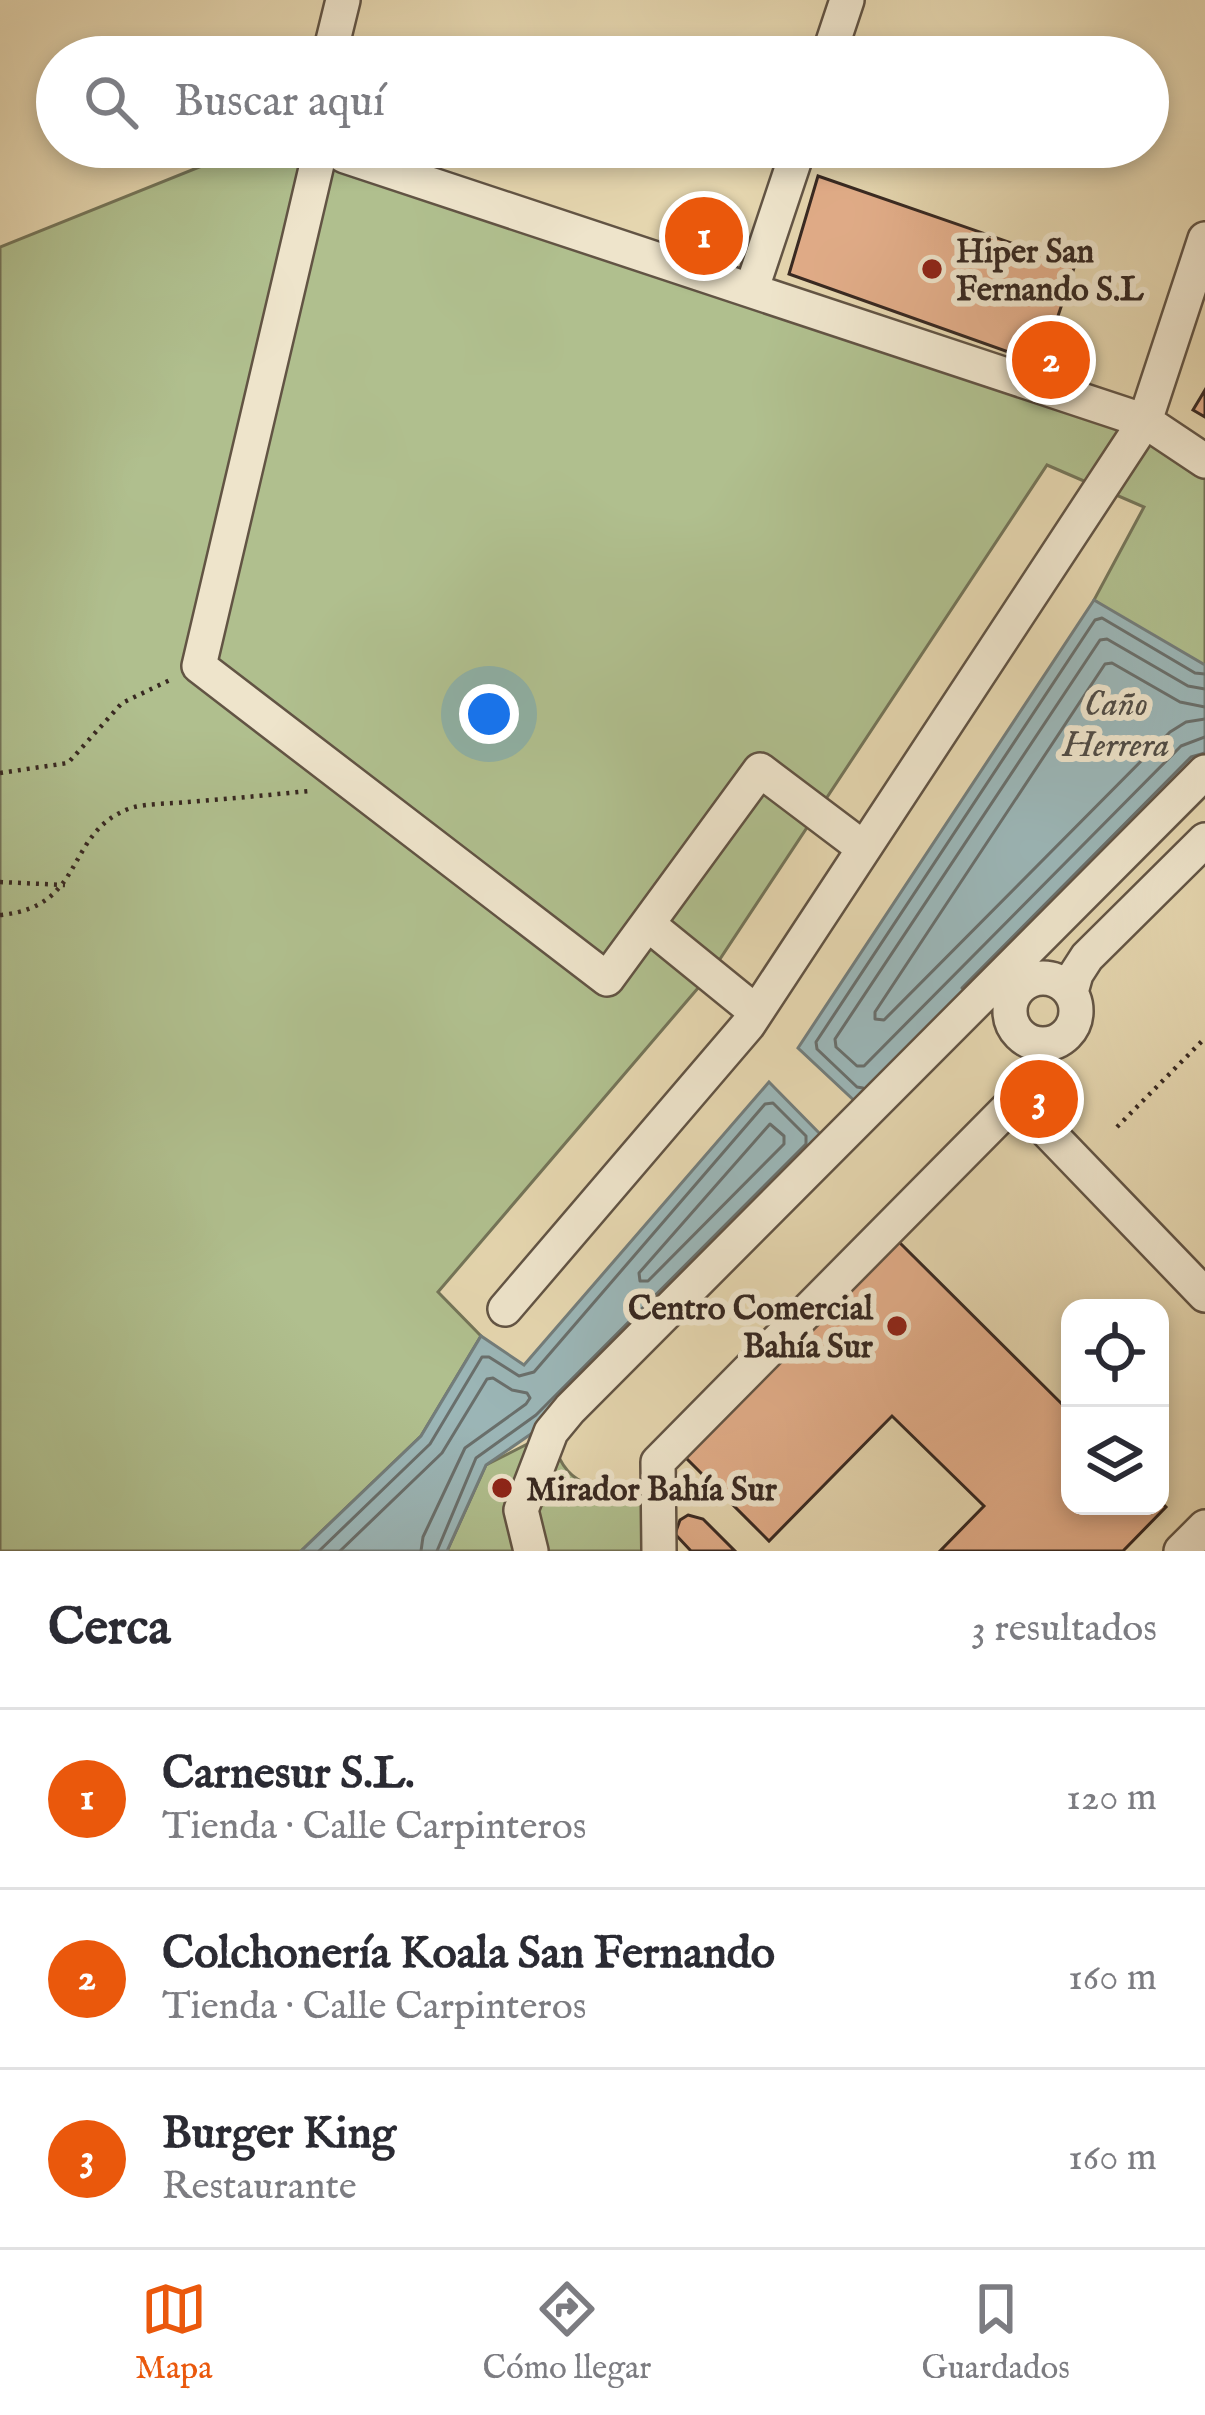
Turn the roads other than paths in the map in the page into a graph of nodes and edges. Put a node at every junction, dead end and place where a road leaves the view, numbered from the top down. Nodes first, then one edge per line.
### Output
1 (343, 0) edge
2 (847, 0) edge
3 (334, 36) edge
4 (835, 36) edge
5 (320, 168) edge
6 (382, 168) edge
7 (792, 168) edge
8 (1205, 239) edge
9 (752, 289) junction
10 (1145, 421) junction
11 (1205, 461) edge
12 (1205, 772) edge
13 (1205, 802) edge
14 (1205, 840) edge
15 (862, 847) junction
16 (649, 925) junction
17 (1024, 983) junction
18 (1071, 992) junction
19 (756, 1012) junction
20 (1205, 1295) edge
21 (505, 1309) dead end
22 (1205, 1527) edge
23 (531, 1551) edge
24 (658, 1551) edge
25 (1180, 1551) edge

1 - 3 street
2 - 4 street
5 - 16 street
6 - 9 street
7 - 9 street
8 - 10 street
9 - 10 street
10 - 11 street
10 - 15 street
12 - 23 street
13 - 17 street
14 - 18 street
15 - 16 street
15 - 19 street
16 - 19 street
17 - 18 street
17 - 18 street
19 - 21 street
20 - 24 street
22 - 25 street

